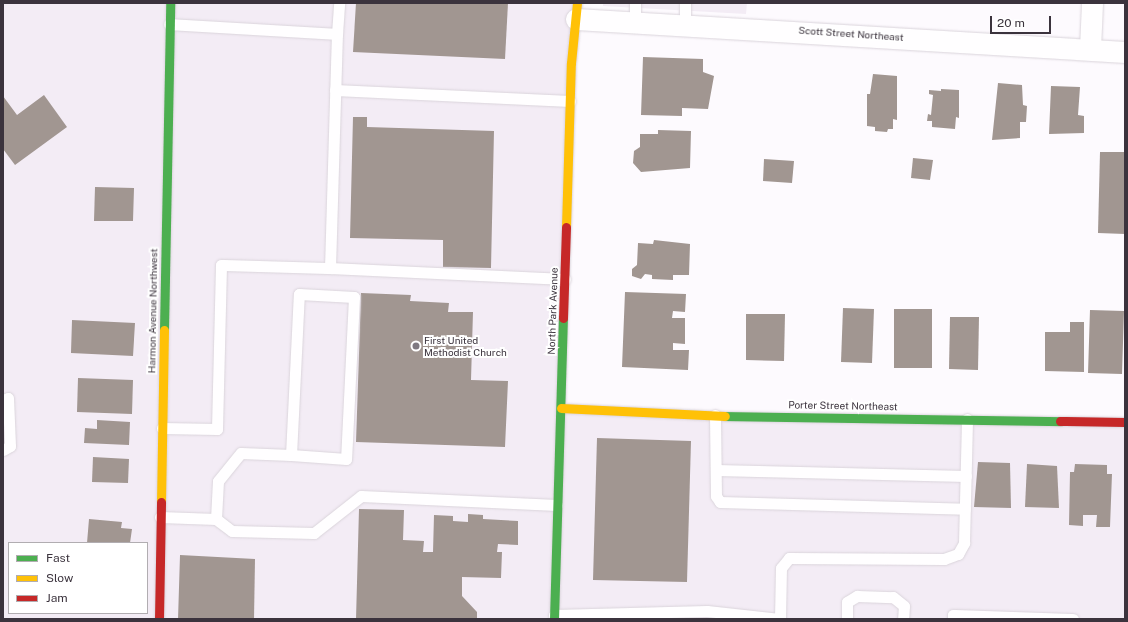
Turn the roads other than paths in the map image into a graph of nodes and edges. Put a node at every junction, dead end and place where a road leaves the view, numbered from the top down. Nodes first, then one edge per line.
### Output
1 (170, 3) edge
2 (339, 3) edge
3 (685, 3) edge
4 (1092, 3) edge
5 (576, 11) edge
6 (635, 12) edge
7 (169, 24) junction
8 (685, 25) junction
9 (337, 34) junction
10 (1090, 49) junction
11 (1125, 52) edge
12 (335, 90) junction
13 (570, 101) junction
14 (330, 268) junction
15 (565, 279) junction
16 (3, 400) edge
17 (561, 408) junction
18 (715, 415) junction
19 (967, 419) junction
20 (1125, 422) edge
21 (162, 428) junction
22 (3, 450) edge
23 (291, 455) junction
24 (716, 470) junction
25 (966, 476) junction
26 (557, 505) junction
27 (965, 509) junction
28 (160, 517) junction
29 (216, 519) junction
30 (153, 567) edge
31 (554, 617) edge
32 (621, 617) edge
33 (1004, 618) edge
34 (159, 619) edge
35 (780, 619) edge
36 (847, 619) edge
37 (903, 619) edge
38 (953, 619) edge
39 (1073, 619) edge

1 - 7 street, Harmon Avenue Northwest
2 - 9 lane
3 - 8 lane
4 - 10 street
5 - 6 street, Scott Street Northeast
5 - 13 street, North Park Avenue
6 - 8 street, Scott Street Northeast
7 - 9 lane
7 - 21 street, Harmon Avenue Northwest
8 - 10 street, Scott Street Northeast
9 - 12 lane
10 - 11 street, Scott Street Northeast
12 - 13 lane
12 - 14 lane
13 - 15 street, North Park Avenue
14 - 15 lane
14 - 21 lane
15 - 17 street, North Park Avenue
16 - 22 lane
17 - 18 street, Porter Street Northeast
17 - 26 street, North Park Avenue
18 - 19 street, Porter Street Northeast
18 - 24 lane
19 - 20 street, Porter Street Northeast
19 - 25 lane
21 - 28 street, Harmon Avenue Northwest
23 - 23 lane
23 - 29 lane
24 - 25 lane
24 - 27 lane
25 - 27 lane
26 - 29 lane
26 - 31 street, North Park Avenue
27 - 35 lane
28 - 29 lane
28 - 30 street, Harmon Avenue Northwest
30 - 34 street, Harmon Avenue Northwest
31 - 32 lane
32 - 35 lane
33 - 38 lane
33 - 39 lane
36 - 37 lane

